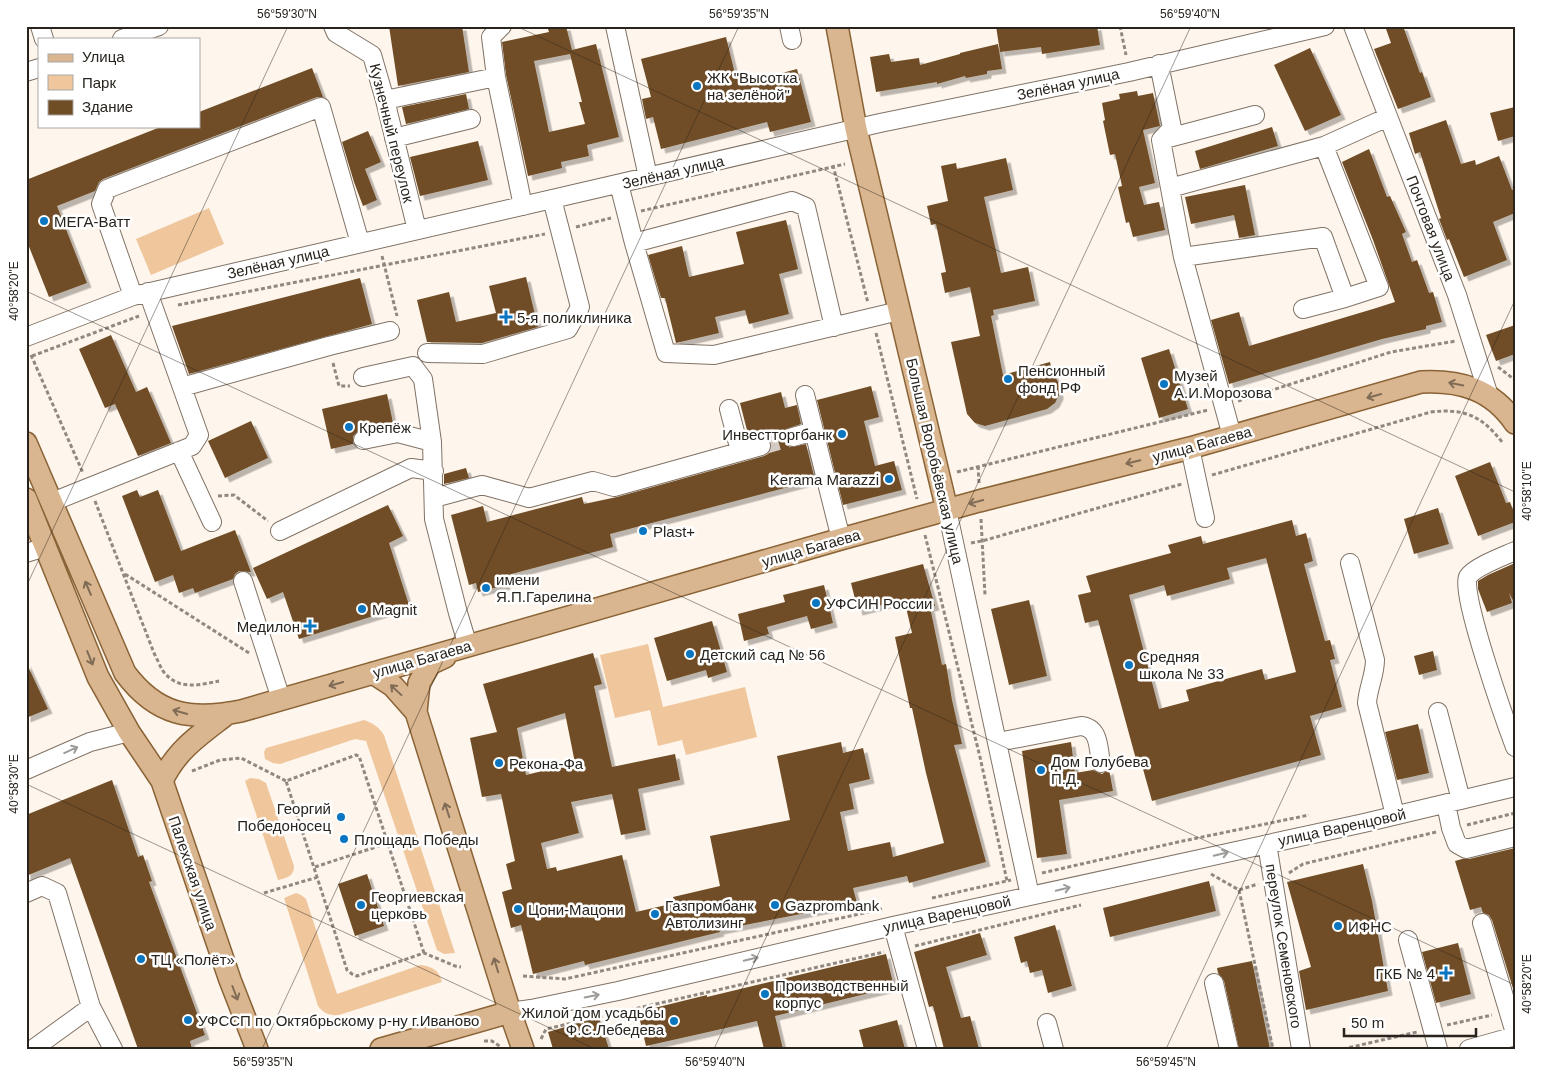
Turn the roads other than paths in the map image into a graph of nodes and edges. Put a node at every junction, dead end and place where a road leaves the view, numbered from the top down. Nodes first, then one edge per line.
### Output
1 (40, 26) edge
2 (159, 26) edge
3 (333, 26) edge
4 (502, 26) edge
5 (616, 26) edge
6 (837, 26) edge
7 (1325, 26) edge
8 (1353, 26) edge
9 (44, 38) edge
10 (125, 38) edge
11 (1159, 64) junction
12 (38, 68) edge
13 (26, 72) edge
14 (496, 77) junction
15 (385, 100) junction
16 (1255, 115) dead end
17 (1388, 117) junction
18 (471, 119) dead end
19 (856, 129) junction
20 (394, 138) junction
21 (1161, 140) junction
22 (1324, 146) junction
23 (648, 177) junction
24 (619, 184) junction
25 (1170, 188) junction
26 (552, 200) junction
27 (523, 206) junction
28 (416, 230) junction
29 (360, 243) junction
30 (634, 243) junction
31 (1183, 257) junction
32 (140, 294) junction
33 (1345, 298) junction
34 (1303, 310) dead end
35 (899, 311) junction
36 (834, 327) junction
37 (390, 331) dead end
38 (26, 337) edge
39 (427, 352) dead end
40 (363, 377) dead end
41 (182, 387) junction
42 (805, 395) dead end
43 (1489, 396) junction
44 (729, 409) dead end
45 (1515, 423) edge
46 (814, 431) junction
47 (1232, 436) junction
48 (793, 437) tunnel mouth
49 (363, 440) dead end
50 (432, 442) junction
51 (26, 443) edge
52 (761, 446) tunnel mouth
53 (1190, 448) junction
54 (179, 451) junction
55 (740, 451) junction
56 (434, 471) junction
57 (434, 498) junction
58 (26, 499) edge
59 (52, 502) junction
60 (947, 510) junction
61 (1205, 518) dead end
62 (212, 522) dead end
63 (280, 531) road end
64 (842, 539) junction
65 (36, 550) edge
66 (1515, 551) edge
67 (1350, 564) dead end
68 (242, 581) dead end
69 (468, 646) junction
70 (373, 673) junction
71 (281, 699) junction
72 (416, 712) junction
73 (1438, 712) dead end
74 (228, 713) junction
75 (129, 732) junction
76 (998, 742) junction
77 (1515, 747) edge
78 (1101, 764) dead end
79 (26, 770) edge
80 (162, 782) junction
81 (1515, 788) edge
82 (1454, 802) junction
83 (1395, 816) junction
84 (1515, 837) edge
85 (1267, 844) junction
86 (26, 893) edge
87 (1030, 896) junction
88 (1482, 923) dead end
89 (894, 926) junction
90 (1408, 940) dead end
91 (1214, 983) dead end
92 (91, 1007) junction
93 (510, 1012) junction
94 (1047, 1023) dead end
95 (1515, 1034) edge
96 (33, 1049) edge
97 (113, 1049) edge
98 (257, 1049) edge
99 (381, 1049) edge
100 (523, 1049) edge
101 (927, 1049) edge
102 (1054, 1049) edge
103 (1229, 1049) edge
104 (1301, 1049) edge
105 (1438, 1049) edge
106 (1470, 1049) edge

1 - 9 street
2 - 10 street
3 - 15 street, Кузнечный переулок
4 - 14 street
5 - 23 street
6 - 19 main road, Большая Воробьёвская улица
7 - 11 street, Зелёная улица
8 - 17 street, Почтовая улица
11 - 19 street, Зелёная улица
11 - 21 street
12 - 13 street
14 - 15 street
14 - 27 street
15 - 20 street, Кузнечный переулок
16 - 21 street
17 - 22 street
17 - 43 street, Почтовая улица
18 - 20 street
19 - 23 street, Зелёная улица
19 - 35 main road, Большая Воробьёвская улица
20 - 28 street, Кузнечный переулок
21 - 25 street
22 - 25 street
22 - 33 street
23 - 24 street, Зелёная улица
24 - 26 street, Зелёная улица
24 - 30 street
25 - 31 street
26 - 27 street, Зелёная улица
26 - 39 street
27 - 28 street, Зелёная улица
28 - 29 street, Зелёная улица
29 - 32 street, Зелёная улица
29 - 32 street
30 - 36 street
30 - 36 street
31 - 33 street
31 - 47 street
32 - 38 street, Зелёная улица
32 - 41 street
33 - 34 street
35 - 36 street
35 - 60 main road, Большая Воробьёвская улица
37 - 41 street
40 - 50 street
41 - 54 street
42 - 46 street
43 - 45 main road, Почтовая улица
43 -> 47 main road, улица Багаева
44 - 55 street
46 - 48 street
46 - 64 street
47 - 53 main road, улица Багаева
49 - 50 street
50 - 56 street
51 - 59 main road
52 - 55 street
53 -> 60 main road, улица Багаева
53 - 61 street
54 - 59 street
54 - 62 street
55 - 57 street
56 - 57 street
56 - 63 street
57 - 69 street
58 - 65 main road, Палехская улица
74 -> 59 main road
60 - 64 main road, улица Багаева
60 - 76 street, Большая Воробьёвская улица
64 - 69 main road, улица Багаева
65 -> 75 main road, Палехская улица
66 - 77 street
67 - 83 street
68 - 71 street
69 - 70 main road, улица Багаева
69 - 72 main road
70 -> 71 main road, улица Багаева
72 -> 70 main road
71 - 74 main road, улица Багаева
93 -> 72 main road
73 - 82 street
74 - 80 main road, улица Багаева
79 -> 75 street
75 - 80 main road, Палехская улица
76 - 78 street
76 - 87 street, Большая Воробьёвская улица
80 -> 98 main road, Палехская улица
81 - 82 street, улица Варенцовой
82 - 83 street, улица Варенцовой
82 - 84 street
83 - 85 street, улица Варенцовой
87 -> 85 street, улица Варенцовой
85 - 104 street, переулок Семеновского
86 - 92 street
87 - 89 street, улица Варенцовой
88 - 95 street
93 -> 89 street, улица Варенцовой
89 - 101 street
90 - 105 street
91 - 103 street
92 - 96 street
92 - 97 street
93 - 99 main road, улица Варенцовой
93 - 100 main road
94 - 102 street
95 - 106 street

